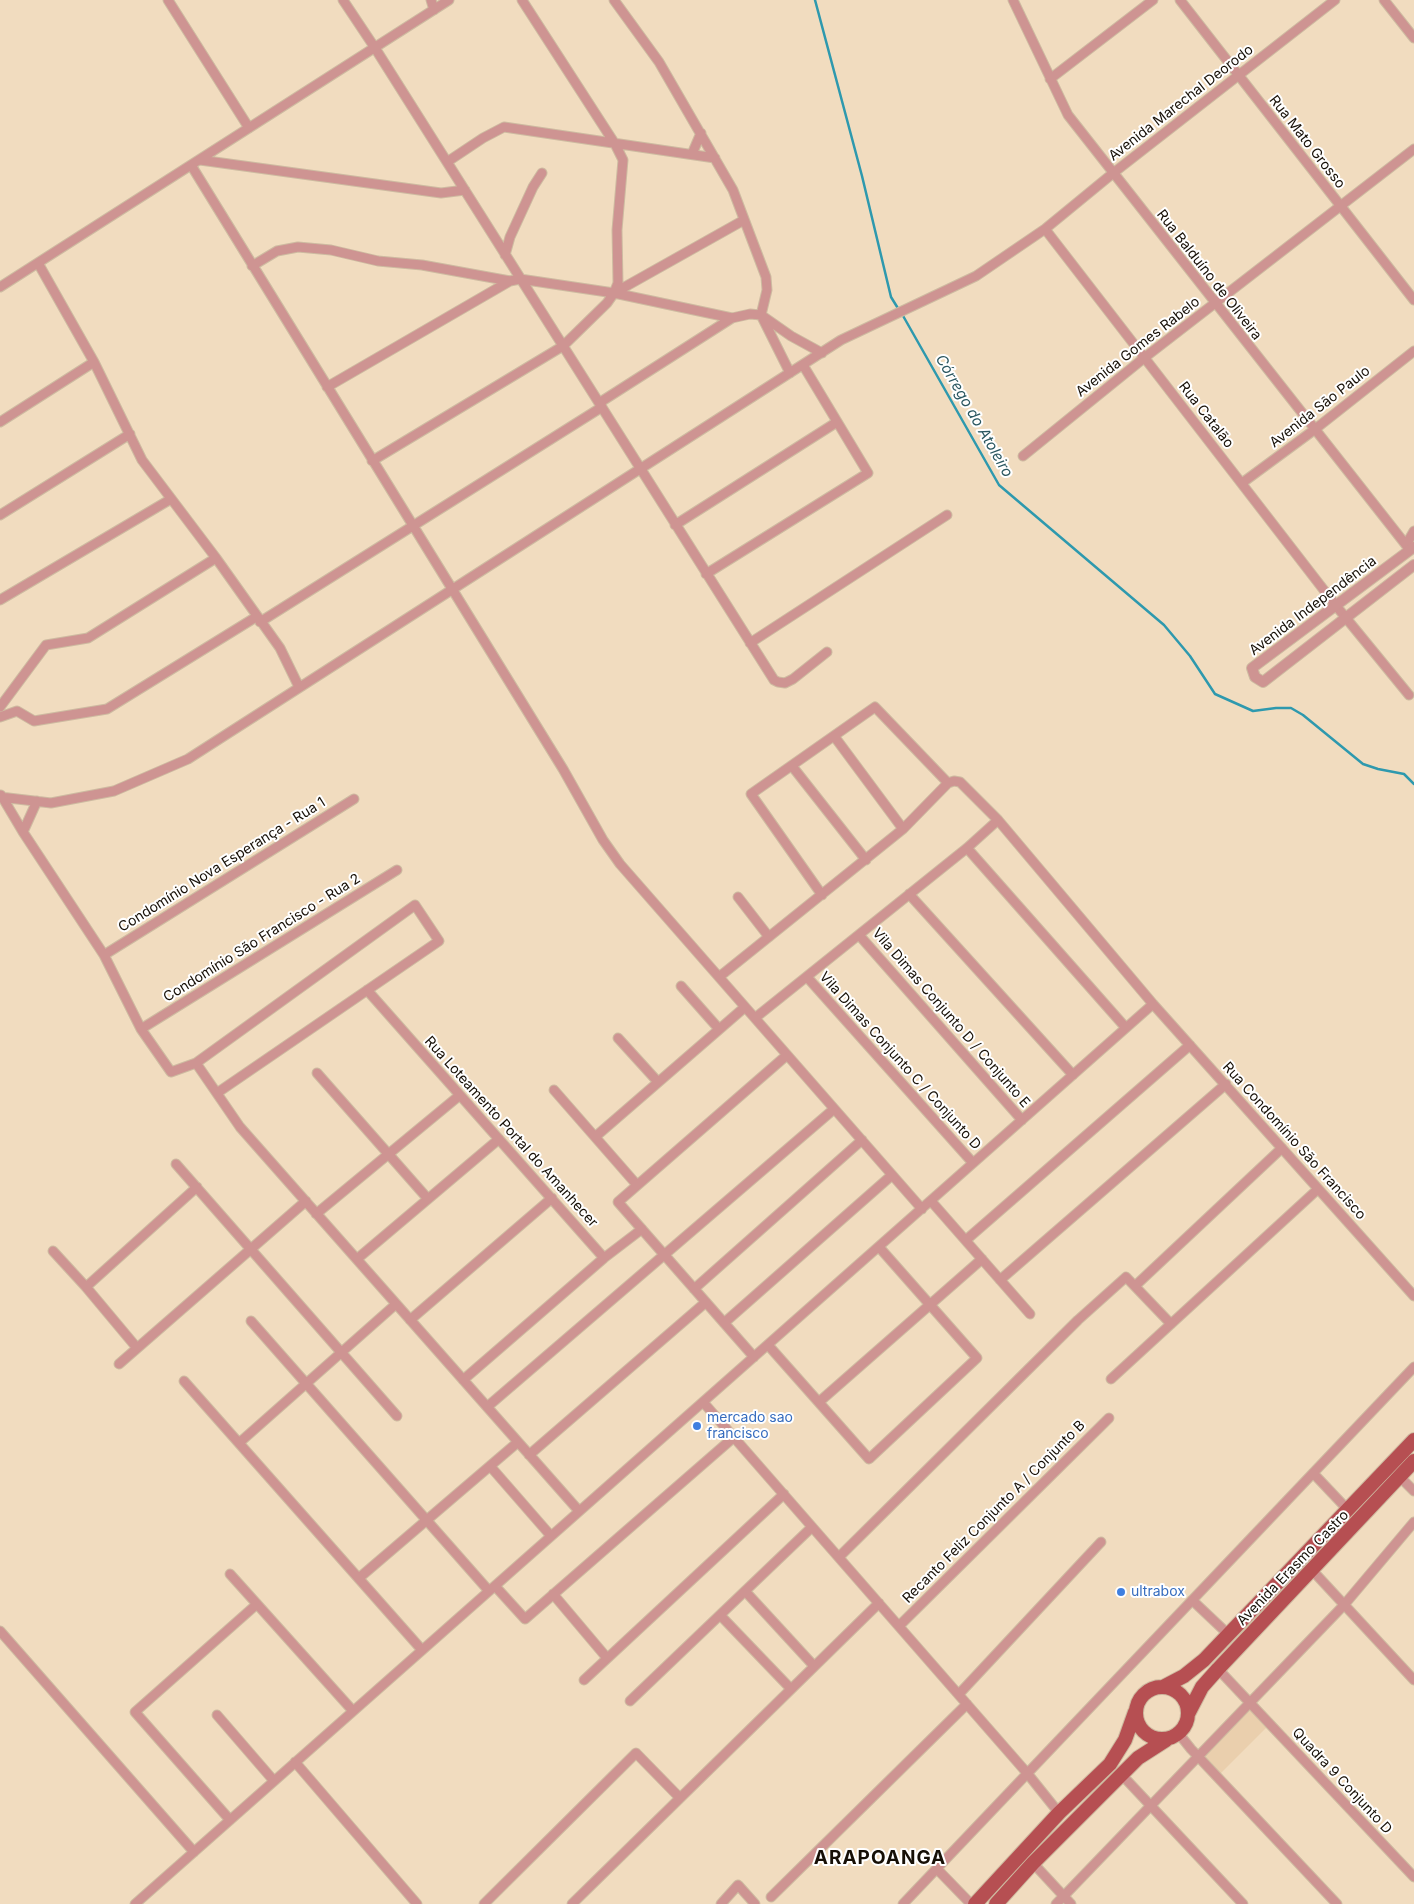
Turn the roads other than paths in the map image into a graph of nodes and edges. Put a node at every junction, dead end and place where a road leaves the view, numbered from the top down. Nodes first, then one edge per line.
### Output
1 (168, 0) edge
2 (343, 0) edge
3 (431, 0) edge
4 (449, 0) edge
5 (522, 0) edge
6 (614, 0) edge
7 (1013, 0) edge
8 (1153, 0) edge
9 (1180, 0) edge
10 (1335, 0) edge
11 (1384, 0) edge
12 (434, 10) junction
13 (1414, 38) edge
14 (375, 48) junction
15 (1238, 76) junction
16 (1050, 80) junction
17 (249, 128) junction
18 (701, 133) junction
19 (615, 144) junction
20 (1414, 149) edge
21 (692, 154) junction
22 (715, 158) junction
23 (200, 160) junction
24 (447, 162) junction
25 (191, 166) junction
26 (542, 173) dead end
27 (1112, 174) junction
28 (465, 190) junction
29 (1341, 206) junction
30 (744, 220) junction
31 (1045, 229) junction
32 (505, 254) junction
33 (38, 263) junction
34 (252, 266) junction
35 (520, 279) junction
36 (510, 281) junction
37 (0, 287) edge
38 (614, 293) junction
39 (1414, 300) edge
40 (1215, 304) junction
41 (762, 315) junction
42 (732, 318) junction
43 (564, 346) junction
44 (1414, 351) edge
45 (822, 353) junction
46 (1144, 358) junction
47 (94, 362) junction
48 (803, 365) junction
49 (790, 373) junction
50 (327, 387) junction
51 (600, 405) junction
52 (0, 422) edge
53 (838, 422) junction
54 (1314, 430) junction
55 (130, 434) junction
56 (1023, 456) dead end
57 (372, 461) junction
58 (640, 469) junction
59 (1242, 483) junction
60 (171, 499) junction
61 (0, 515) edge
62 (946, 515) dead end
63 (675, 524) junction
64 (412, 526) junction
65 (1414, 531) edge
66 (1410, 548) edge
67 (216, 558) junction
68 (1414, 565) edge
69 (706, 574) junction
70 (451, 590) junction
71 (0, 600) edge
72 (1336, 607) junction
73 (1346, 617) junction
74 (258, 619) junction
75 (750, 643) junction
76 (827, 652) dead end
77 (299, 688) junction
78 (1409, 695) dead end
79 (0, 708) edge
80 (0, 716) edge
81 (834, 736) junction
82 (792, 766) junction
83 (948, 783) junction
84 (1, 796) edge
85 (354, 799) dead end
86 (37, 801) junction
87 (998, 820) junction
88 (904, 829) junction
89 (23, 832) junction
90 (967, 848) junction
91 (866, 860) junction
92 (397, 870) dead end
93 (910, 894) junction
94 (822, 895) junction
95 (738, 897) dead end
96 (859, 935) junction
97 (769, 937) junction
98 (104, 955) junction
99 (719, 977) junction
100 (807, 977) junction
101 (681, 986) dead end
102 (366, 990) junction
103 (1153, 1004) junction
104 (745, 1007) junction
105 (755, 1018) junction
106 (1126, 1028) junction
107 (719, 1029) junction
108 (142, 1030) junction
109 (618, 1038) dead end
110 (1190, 1045) junction
111 (787, 1055) junction
112 (196, 1063) junction
113 (317, 1073) dead end
114 (1073, 1075) junction
115 (658, 1082) junction
116 (1226, 1084) junction
117 (554, 1090) dead end
118 (217, 1093) junction
119 (460, 1095) junction
120 (834, 1109) junction
121 (1022, 1120) junction
122 (595, 1137) junction
123 (499, 1139) junction
124 (862, 1140) junction
125 (1282, 1148) junction
126 (388, 1154) junction
127 (973, 1163) junction
128 (176, 1164) dead end
129 (892, 1175) junction
130 (637, 1185) junction
131 (197, 1187) junction
132 (1318, 1189) junction
133 (552, 1198) junction
134 (428, 1199) junction
135 (931, 1201) junction
136 (306, 1202) junction
137 (922, 1209) junction
138 (316, 1214) junction
139 (642, 1228) junction
140 (966, 1240) junction
141 (879, 1247) junction
142 (250, 1248) junction
143 (52, 1251) dead end
144 (665, 1256) junction
145 (604, 1258) junction
146 (357, 1259) junction
147 (982, 1259) junction
148 (1000, 1280) junction
149 (1134, 1286) junction
150 (86, 1287) junction
151 (694, 1289) junction
152 (1414, 1296) edge
153 (706, 1302) junction
154 (396, 1304) junction
155 (930, 1304) junction
156 (1030, 1314) dead end
157 (410, 1320) junction
158 (251, 1321) dead end
159 (724, 1323) junction
160 (1171, 1324) junction
161 (768, 1345) junction
162 (137, 1348) junction
163 (342, 1352) junction
164 (754, 1357) junction
165 (119, 1364) dead end
166 (1414, 1367) edge
167 (1111, 1379) dead end
168 (463, 1380) junction
169 (184, 1381) dead end
170 (306, 1383) junction
171 (703, 1402) junction
172 (819, 1402) junction
173 (487, 1407) junction
174 (397, 1416) dead end
175 (1109, 1418) dead end
176 (734, 1437) junction
177 (1414, 1440) edge
178 (518, 1442) junction
179 (239, 1443) junction
180 (529, 1454) junction
181 (1414, 1461) edge
182 (490, 1466) junction
183 (1313, 1473) junction
184 (1400, 1476) junction
185 (1414, 1491) edge
186 (784, 1494) junction
187 (1348, 1510) junction
188 (579, 1511) junction
189 (427, 1520) junction
190 (1414, 1522) edge
191 (812, 1527) junction
192 (551, 1536) junction
193 (1101, 1542) dead end
194 (839, 1557) junction
195 (1312, 1570) junction
196 (230, 1574) dead end
197 (359, 1578) junction
198 (492, 1588) junction
199 (744, 1591) junction
200 (553, 1594) junction
201 (1192, 1600) junction
202 (879, 1603) junction
203 (257, 1604) junction
204 (1344, 1605) junction
205 (720, 1615) junction
206 (899, 1626) junction
207 (0, 1631) edge
208 (1229, 1635) junction
209 (422, 1650) junction
210 (607, 1658) junction
211 (814, 1666) junction
212 (1218, 1669) junction
213 (584, 1680) dead end
214 (1414, 1680) edge
215 (1164, 1687) junction
216 (792, 1689) junction
217 (959, 1694) junction
218 (630, 1701) dead end
219 (1249, 1703) junction
220 (967, 1704) junction
221 (353, 1711) junction
222 (1135, 1712) junction
223 (1188, 1714) junction
224 (217, 1715) dead end
225 (1179, 1734) junction
226 (1166, 1740) junction
227 (1198, 1756) junction
228 (295, 1762) junction
229 (1028, 1773) junction
230 (1121, 1774) junction
231 (274, 1781) junction
232 (680, 1798) junction
233 (1150, 1806) junction
234 (1059, 1813) junction
235 (230, 1820) junction
236 (194, 1852) junction
237 (1033, 1864) junction
238 (936, 1869) junction
239 (1414, 1877) edge
240 (1064, 1896) junction
241 (771, 1897) dead end
242 (135, 1904) edge
243 (417, 1904) edge
244 (484, 1904) edge
245 (572, 1904) edge
246 (721, 1904) edge
247 (755, 1904) edge
248 (903, 1904) edge
249 (973, 1904) edge
250 (996, 1904) edge
251 (1056, 1904) edge
252 (1071, 1904) edge
253 (1243, 1904) edge
254 (1337, 1904) edge

1 - 17 street
2 - 14 street
3 - 12 street
4 - 12 street
5 - 19 street
6 - 18 street
7 - 16 street, Rua Balduíno de Oliveira
8 - 16 street
9 - 15 street, Rua Mato Grosso
10 - 15 street, Avenida Marechal Deorodo
11 - 13 street
12 - 14 street
14 - 17 street
14 - 24 street
15 - 27 street, Avenida Marechal Deorodo
15 - 29 street, Rua Mato Grosso
16 - 27 street, Rua Balduíno de Oliveira
17 - 23 street
18 - 21 street
18 - 22 street
19 - 21 street
19 - 24 street
19 - 38 street
20 - 29 street, Avenida Gomes Rabelo
21 - 22 street
22 - 30 street
23 - 25 street
23 - 28 street
24 - 28 street
25 - 33 street
25 - 34 street
26 - 32 street
27 - 31 street, Avenida Marechal Deorodo
27 - 40 street, Rua Balduíno de Oliveira
28 - 32 street
29 - 39 street, Rua Mato Grosso
29 - 40 street, Avenida Gomes Rabelo
30 - 38 street
30 - 41 street
31 - 45 street, Avenida Marechal Deorodo
31 - 46 street, Rua Catalão
32 - 35 street
33 - 37 street
33 - 47 street
34 - 36 street
34 - 50 street
35 - 36 street
35 - 38 street
35 - 43 street
36 - 50 street
38 - 42 street
38 - 43 street
40 - 46 street, Avenida Gomes Rabelo
40 - 54 street, Rua Balduíno de Oliveira
41 - 42 street
41 - 45 street
41 - 49 street
42 - 51 street
43 - 51 street
43 - 57 street
44 - 54 street, Avenida São Paulo
45 - 48 street, Avenida Marechal Deorodo
46 - 56 street, Avenida Gomes Rabelo
46 - 59 street, Rua Catalão
47 - 52 street
47 - 55 street
48 - 49 street, Avenida Marechal Deorodo
48 - 53 street
49 - 58 street, Avenida Marechal Deorodo
50 - 57 street
51 - 58 street
51 - 64 street
53 - 63 street
53 - 69 street
54 - 59 street, Avenida São Paulo
54 - 66 street, Rua Balduíno de Oliveira
55 - 60 street
55 - 61 street
57 - 64 street
58 - 63 street
58 - 70 street, Avenida Marechal Deorodo
59 - 72 street, Rua Catalão
60 - 67 street
60 - 71 street
62 - 75 street
63 - 69 street
64 - 70 street
64 - 74 street
65 - 66 street
66 - 72 street, Avenida Independência
67 - 74 street
67 - 79 street
68 - 73 street, Avenida Independência
69 - 75 street
70 - 77 street, Avenida Marechal Deorodo
70 - 99 street
72 - 73 street, Rua Catalão
72 - 73 street, Avenida Independência
73 - 78 street, Rua Catalão
74 - 77 street
74 - 80 street
75 - 76 street
77 - 86 street, Avenida Marechal Deorodo
81 - 82 street
81 - 83 street
81 - 88 street
82 - 91 street
82 - 94 street
83 - 87 street, Rua Condomínio São Francisco
83 - 88 street
84 - 86 street, Avenida Marechal Deorodo
84 - 89 street
85 - 98 street, Condomínio Nova Esperança - Rua 1
86 - 89 street
87 - 90 street
87 - 103 street, Rua Condomínio São Francisco
88 - 91 street
89 - 98 street
90 - 93 street
90 - 106 street
91 - 94 street
92 - 108 street, Condomínio São Francisco - Rua 2
93 - 96 street
93 - 114 street
94 - 97 street
95 - 97 street
96 - 100 street
96 - 121 street, Vila Dimas Conjunto D / Conjunto E
97 - 99 street
98 - 108 street
99 - 104 street
100 - 105 street
100 - 127 street, Vila Dimas Conjunto C / Conjunto D
101 - 107 street
102 - 112 street
102 - 118 street
102 - 119 street, Rua Loteamento Portal do Amanhecer
103 - 106 street
103 - 110 street, Rua Condomínio São Francisco
104 - 105 street
104 - 107 street
105 - 111 street
106 - 114 street
107 - 115 street
108 - 112 street
109 - 115 street
110 - 116 street, Rua Condomínio São Francisco
110 - 140 street
111 - 120 street
111 - 130 street
112 - 118 street
113 - 126 street
114 - 121 street
115 - 122 street
116 - 125 street, Rua Condomínio São Francisco
116 - 148 street
117 - 122 street
118 - 136 street
119 - 123 street, Rua Loteamento Portal do Amanhecer
119 - 126 street
120 - 124 street
120 - 144 street
121 - 127 street
122 - 130 street
123 - 133 street, Rua Loteamento Portal do Amanhecer
123 - 134 street
124 - 129 street
124 - 151 street
125 - 132 street, Rua Condomínio São Francisco
125 - 149 street
126 - 134 street
126 - 138 street
127 - 135 street
128 - 131 street
129 - 137 street
129 - 159 street
130 - 139 street
131 - 142 street
131 - 150 street
132 - 152 street, Rua Condomínio São Francisco
132 - 160 street
133 - 145 street, Rua Loteamento Portal do Amanhecer
133 - 157 street
134 - 146 street
135 - 137 street
135 - 140 street
136 - 138 street
136 - 142 street
137 - 141 street
138 - 146 street
139 - 144 street
139 - 145 street
140 - 147 street
141 - 155 street
141 - 161 street
142 - 162 street
142 - 163 street
143 - 150 street
144 - 151 street
144 - 173 street
145 - 168 street
146 - 154 street
147 - 148 street
147 - 155 street
148 - 156 street
149 - 160 street
149 - 194 street
150 - 162 street
151 - 153 street
153 - 159 street
153 - 180 street
154 - 157 street
154 - 163 street
155 - 172 street
155 - 172 street
157 - 168 street
158 - 170 street
159 - 164 street
160 - 167 street
161 - 164 street
161 - 172 street
162 - 165 street
163 - 170 street
163 - 174 street
164 - 171 street
166 - 183 street
168 - 173 street
169 - 179 street
170 - 179 street
170 - 189 street
171 - 176 street
171 - 188 street
173 - 178 street
175 - 206 street, Recanto Feliz Conjunto A / Conjunto B
176 - 186 street
176 - 200 street
177 - 187 main road, Avenida Erasmo Castro
178 - 180 street
178 - 182 street
179 - 197 street
180 - 188 street
181 - 184 main road, Avenida Erasmo Castro
182 - 189 street
182 - 192 street
183 - 187 street
183 - 201 street
184 - 185 street
184 - 195 main road, Avenida Erasmo Castro
186 - 191 street
186 - 210 street
187 - 208 main road, Avenida Erasmo Castro
188 - 192 street
189 - 197 street
189 - 198 street
190 - 204 street
191 - 194 street
191 - 199 street
192 - 198 street
193 - 217 street
194 - 202 street
195 - 204 street
195 - 212 main road, Avenida Erasmo Castro
196 - 203 street
197 - 209 street
198 - 200 street
198 - 209 street
199 - 205 street
199 - 211 street
200 - 210 street
201 - 208 street
201 - 229 street
202 - 206 street
202 - 211 street
203 - 221 street
203 - 235 street
204 - 214 street
204 - 219 street
205 - 216 street
205 - 218 street
206 - 217 street
207 - 236 street
208 - 215 main road, Avenida Erasmo Castro
209 - 221 street
210 - 213 street
211 - 216 street
212 - 219 street, Quadra 9 Conjunto D
212 - 223 main road, Avenida Erasmo Castro
215 - 222 main road
215 - 223 main road
216 - 232 street
217 - 220 street
219 - 227 street
219 - 239 street, Quadra 9 Conjunto D
220 - 229 street
220 - 241 street
221 - 228 street
222 - 226 main road
222 - 234 main road
223 - 225 main road
224 - 231 street
225 - 226 main road
225 - 227 street
226 - 230 main road
227 - 233 street
227 - 254 street
228 - 231 street
228 - 243 street
229 - 234 street
229 - 238 street
230 - 233 street
230 - 237 main road
231 - 235 street
232 - 244 street
232 - 245 street
233 - 240 street
233 - 253 street
234 - 249 main road
235 - 236 street
236 - 242 street
237 - 240 street
237 - 250 main road
238 - 248 street
238 - 249 street
240 - 251 street
240 - 252 street
246 - 247 street

